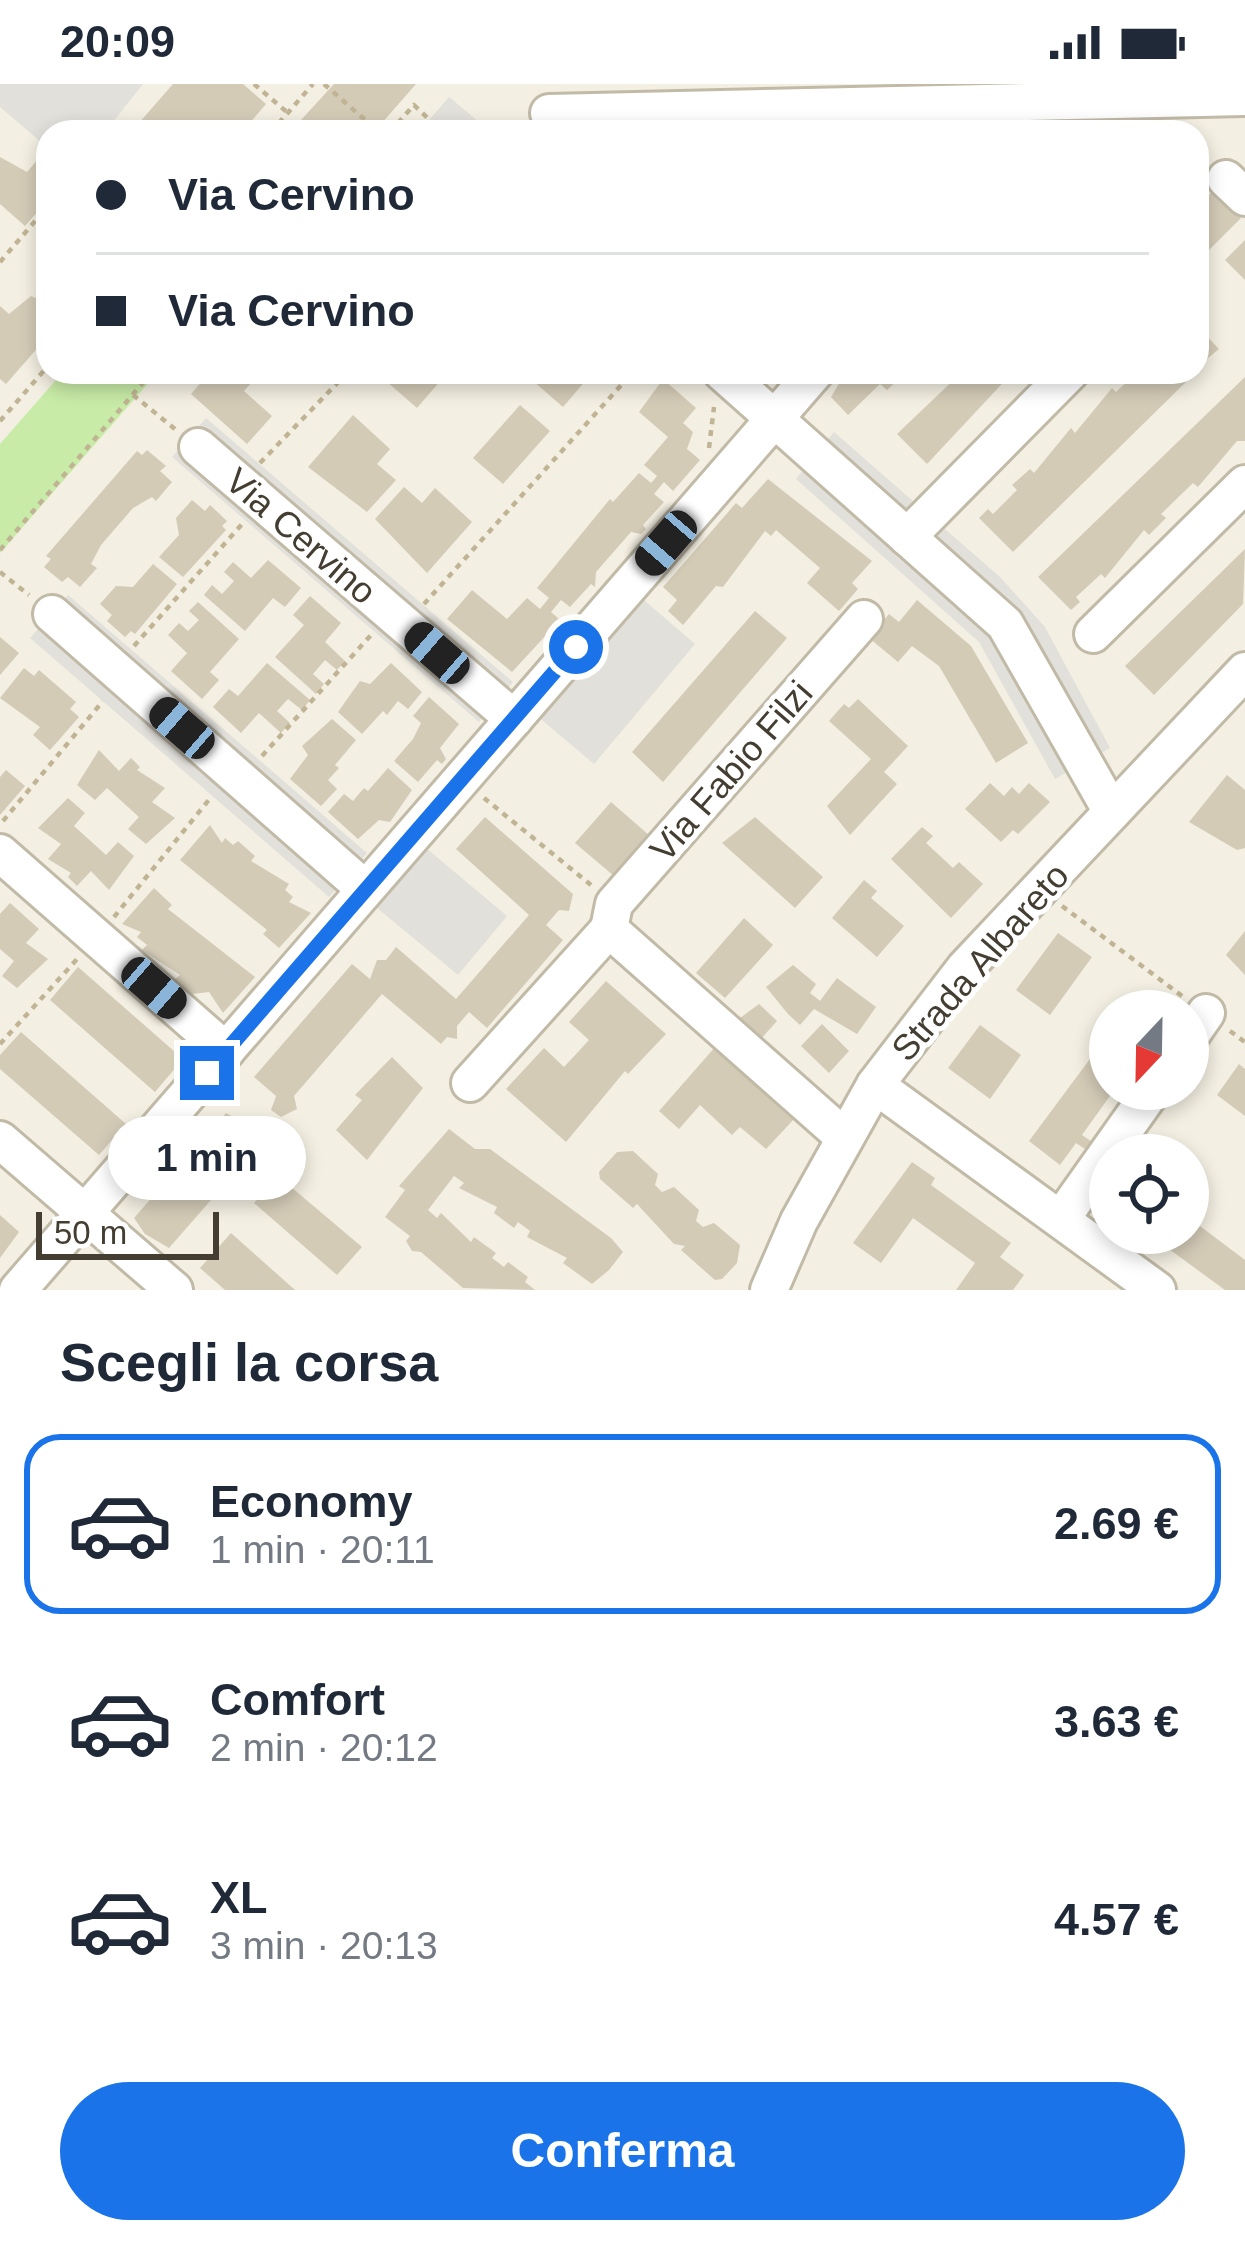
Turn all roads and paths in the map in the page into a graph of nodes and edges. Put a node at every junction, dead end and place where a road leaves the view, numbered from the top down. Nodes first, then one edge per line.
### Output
1 (254, 84) edge
2 (314, 84) edge
3 (324, 84) edge
4 (913, 95) edge
5 (1245, 97) edge
6 (548, 110) edge
7 (288, 113) junction
8 (971, 118) edge
9 (282, 120) edge
10 (365, 120) edge
11 (401, 120) edge
12 (429, 120) edge
13 (36, 220) edge
14 (0, 262) edge
15 (36, 379) edge
16 (142, 384) edge
17 (336, 384) edge
18 (622, 384) edge
19 (735, 384) edge
20 (804, 384) edge
21 (1058, 384) edge
22 (133, 395) junction
23 (1, 418) edge
24 (773, 420) junction
25 (198, 447) joint
26 (240, 484) junction
27 (1245, 484) edge
28 (907, 537) junction
29 (0, 550) edge
30 (0, 572) edge
31 (52, 614) joint
32 (864, 619) dead end
33 (398, 620) junction
34 (1093, 634) dead end
35 (1245, 671) edge
36 (514, 719) junction
37 (461, 779) junction
38 (241, 780) junction
39 (1112, 812) junction
40 (0, 853) edge
41 (365, 889) junction
42 (1041, 890) junction
43 (612, 916) junction
44 (97, 938) junction
45 (1156, 990) edge
46 (1209, 1030) edge
47 (1245, 1042) edge
48 (0, 1044) edge
49 (226, 1052) junction
50 (470, 1083) dead end
51 (875, 1084) junction
52 (1138, 1110) edge
53 (844, 1137) junction
54 (0, 1140) edge
55 (85, 1213) junction
56 (1061, 1219) junction
57 (18, 1290) edge
58 (174, 1290) edge
59 (769, 1290) edge
60 (1156, 1290) edge

1 - 7 path
2 - 7 path
3 - 10 path
4 - 6 street
4 - 8 street
5 - 8 street
7 - 9 path
11 - 12 path
13 - 14 path
15 - 23 path
16 - 22 path
17 - 26 path
18 - 33 path
19 - 24 street
20 - 24 street
21 - 28 street
22 - 25 path
22 - 29 path
24 - 28 street
24 - 36 street
25 - 26 street, Via Cervino
26 - 33 street, Via Cervino
27 - 34 street
28 - 39 street
30 - 31 path
31 - 38 street
32 - 43 street, Via Fabio Filzi
33 - 36 street, Via Cervino
33 - 38 path
35 - 39 street, Strada Albareto
36 - 37 street
37 - 41 street
37 - 43 path
38 - 41 street
38 - 44 path
39 - 42 street, Strada Albareto
40 - 44 street
41 - 49 street
42 - 45 path
42 - 51 street, Strada Albareto
43 - 50 street, Via Fabio Filzi
43 - 53 street
44 - 48 path
44 - 49 street
46 - 47 path
49 - 55 street
51 - 53 street, Strada Albareto
51 - 56 street
52 - 56 street
53 - 59 street, Strada Albareto
54 - 55 street
55 - 57 street
55 - 58 street
56 - 60 street

